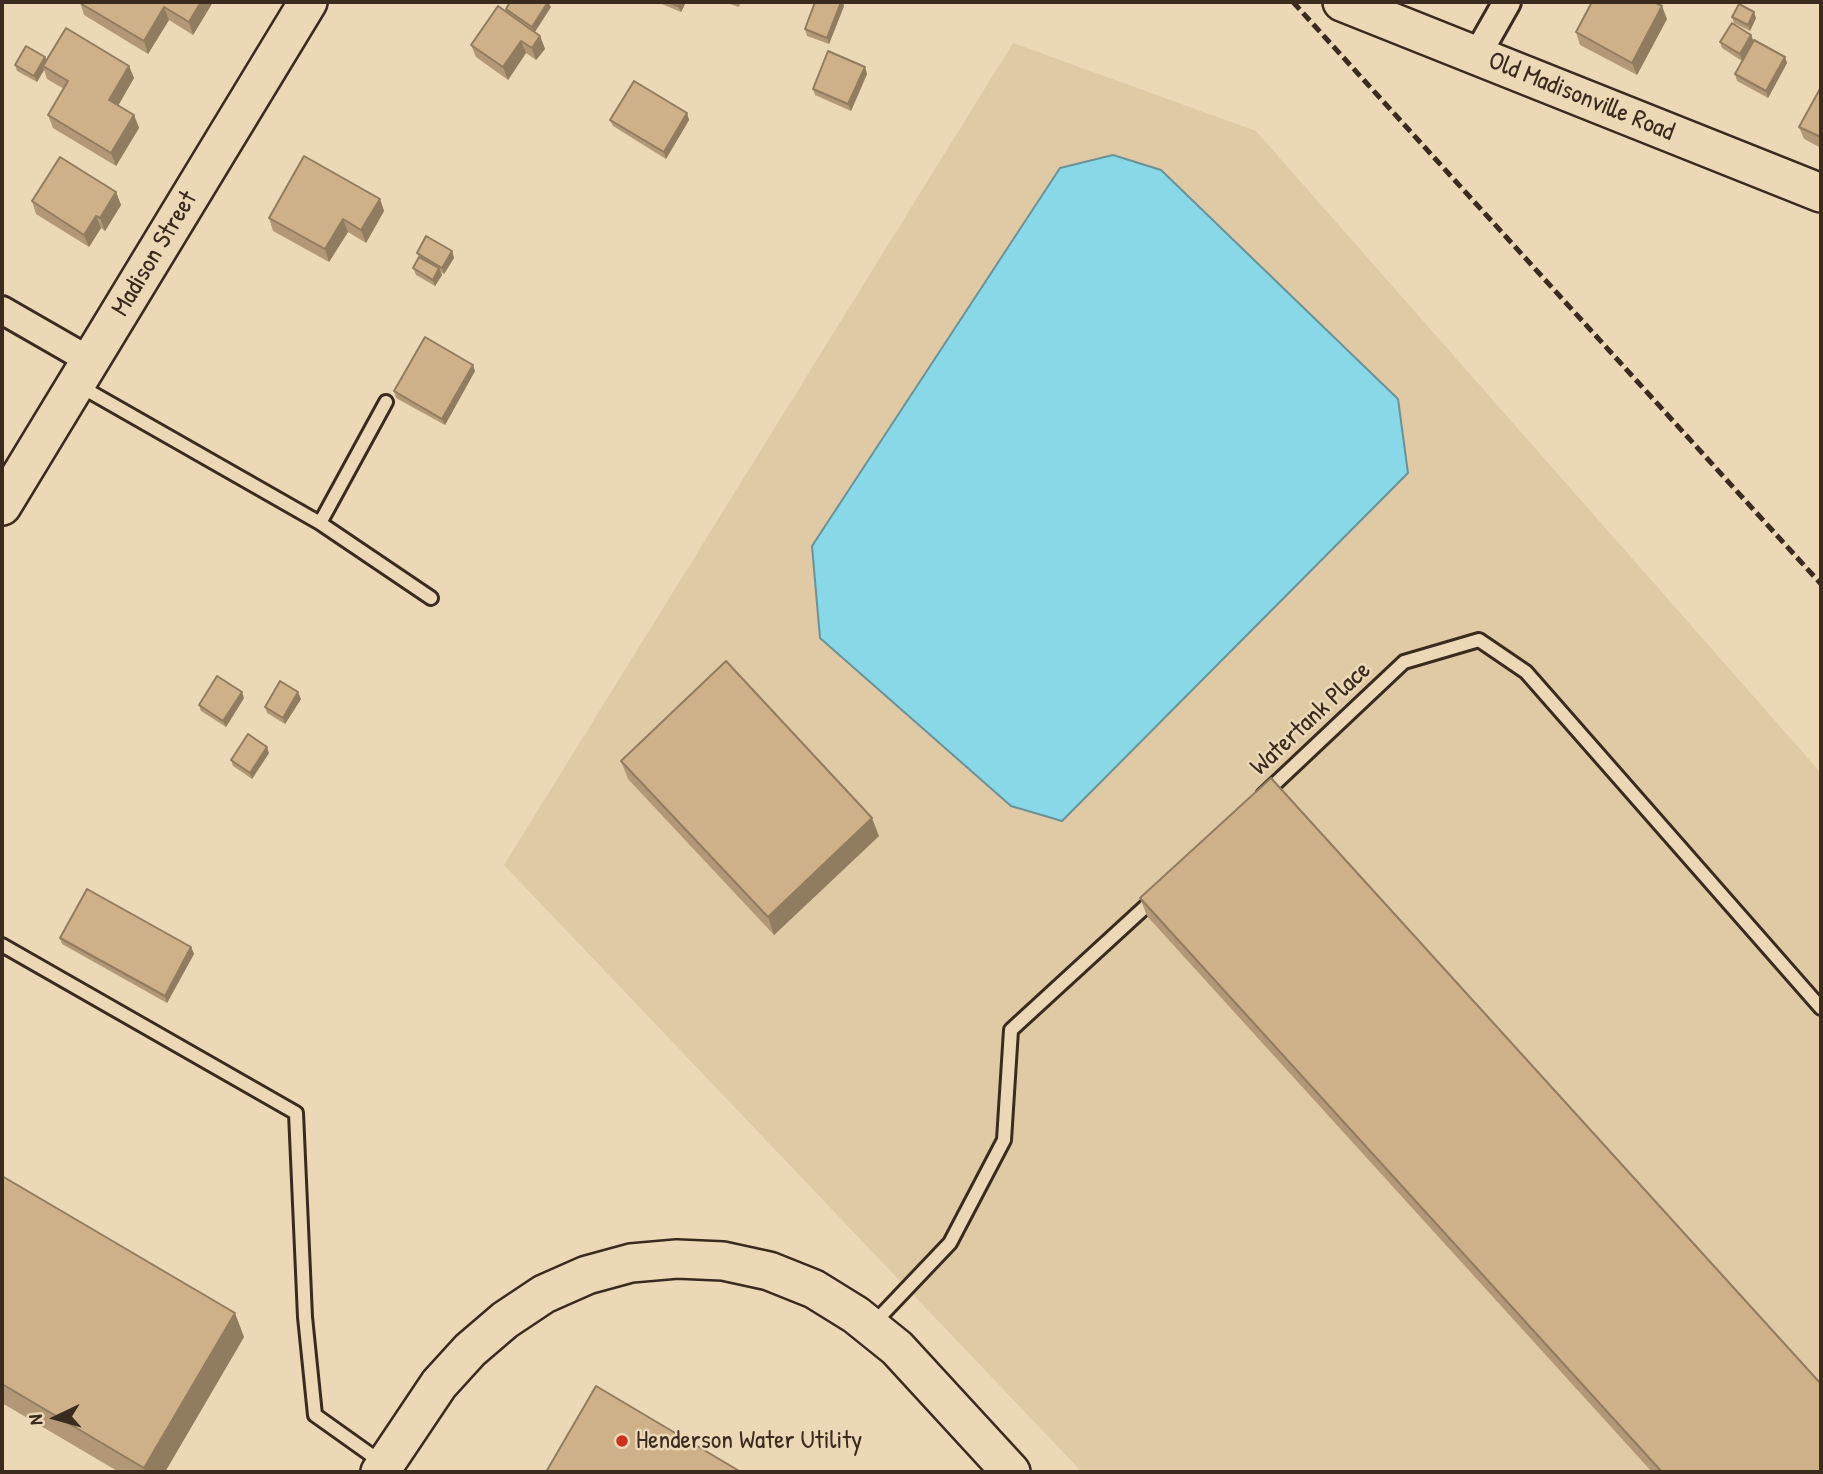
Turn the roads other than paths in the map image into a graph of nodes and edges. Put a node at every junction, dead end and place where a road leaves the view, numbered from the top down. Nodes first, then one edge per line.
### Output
1 (308, 2) edge
2 (1342, 2) edge
3 (1507, 2) edge
4 (1477, 55) junction
5 (1821, 193) edge
6 (2, 310) edge
7 (82, 372) junction
8 (386, 402) dead end
9 (2, 506) edge
10 (320, 523) junction
11 (431, 598) dead end
12 (1256, 803) edge
13 (1167, 887) edge
14 (2, 945) edge
15 (1821, 1009) edge
16 (871, 1327) junction
17 (382, 1468) edge
18 (1011, 1472) edge

1 - 7 main road, Madison Street
2 - 4 main road, Old Madisonville Road
3 - 4 street
4 - 5 main road, Old Madisonville Road
6 - 7 street
7 - 9 main road, Madison Street
7 - 10 lane
8 - 10 lane
10 - 11 lane
12 - 15 lane, Watertank Place
13 - 16 lane
14 - 17 lane
16 - 17 main road
16 - 18 main road

